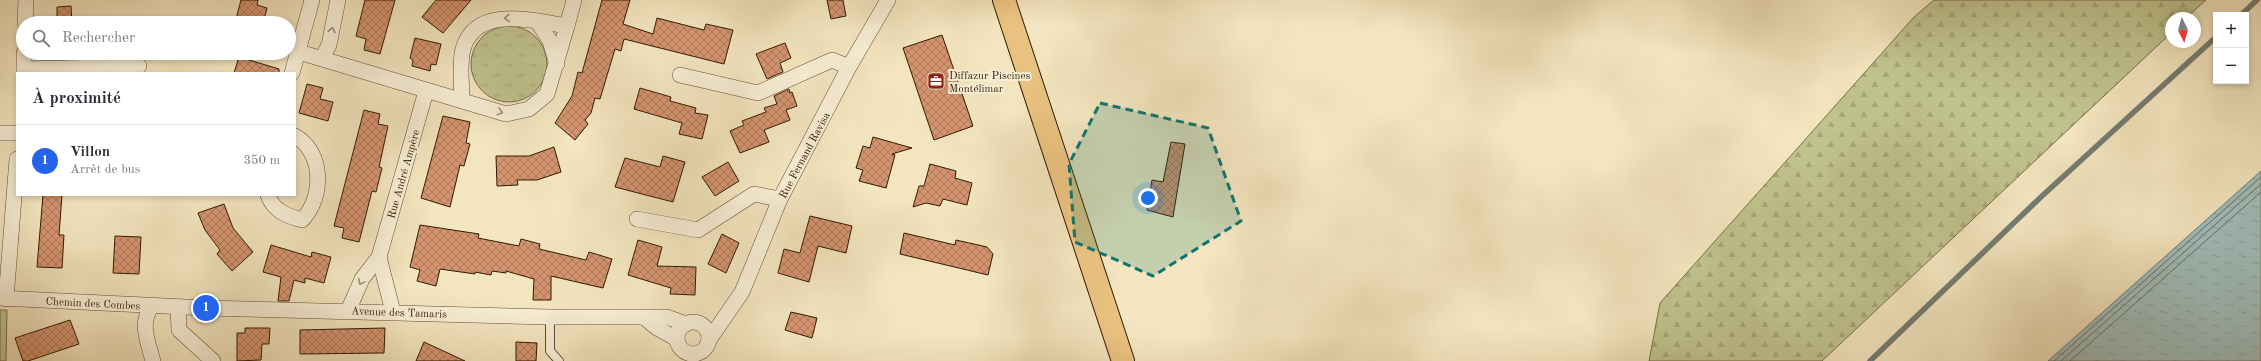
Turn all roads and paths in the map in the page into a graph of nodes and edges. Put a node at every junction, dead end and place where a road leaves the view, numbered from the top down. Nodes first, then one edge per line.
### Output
1 (26, 0) edge
2 (312, 0) edge
3 (338, 0) edge
4 (574, 0) edge
5 (888, 0) edge
6 (1008, 5) edge
7 (25, 16) edge
8 (537, 21) junction
9 (567, 26) junction
10 (299, 52) junction
11 (322, 58) junction
12 (24, 60) edge
13 (557, 64) junction
14 (139, 66) dead end
15 (849, 67) junction
16 (24, 71) edge
17 (292, 72) edge
18 (680, 75) dead end
19 (426, 91) junction
20 (462, 101) junction
21 (0, 133) edge
22 (16, 133) edge
23 (296, 136) edge
24 (16, 169) edge
25 (268, 196) edge
26 (780, 199) junction
27 (637, 219) dead end
28 (380, 257) junction
29 (3, 298) edge
30 (152, 306) junction
31 (178, 307) junction
32 (348, 311) junction
33 (393, 312) junction
34 (729, 314) junction
35 (550, 317) junction
36 (645, 318) junction
37 (692, 324) junction
38 (677, 339) junction
39 (709, 340) junction
40 (693, 357) edge
41 (153, 361) edge
42 (213, 361) edge
43 (559, 361) edge
44 (1123, 361) edge

1 - 7 street
2 - 10 street
11 -> 3 street
4 - 9 street
5 - 15 street, Rue Fernand Ravisa
6 - 44 main road
8 - 9 street
8 - 13 street
8 -> 20 street
9 - 13 street
10 - 11 street
10 - 17 street
11 - 19 street
12 - 16 street
20 -> 13 street
14 - 16 street
15 - 18 street
15 - 26 street, Rue Fernand Ravisa
19 - 20 street
19 - 28 street, Rue André Ampère
21 - 22 street
23 - 25 street
24 - 29 street
26 - 27 street
26 - 34 street, Rue Fernand Ravisa
28 -> 32 street, Rue André Ampère
28 - 33 street, Rue André Ampère
29 - 30 street, Chemin des Combes
30 - 31 street, Avenue des Tamaris
30 - 41 street, Chemin des Combes
31 - 32 street, Avenue des Tamaris
31 - 42 street
32 - 33 street, Avenue des Tamaris
33 - 35 street, Avenue des Tamaris
34 - 37 street
34 - 39 street, Rue Fernand Ravisa
35 - 36 street, Avenue des Tamaris
35 - 43 lane
36 - 37 street, Avenue des Tamaris
36 - 38 street
37 - 38 street
37 - 39 street
38 - 40 street
39 - 40 street

